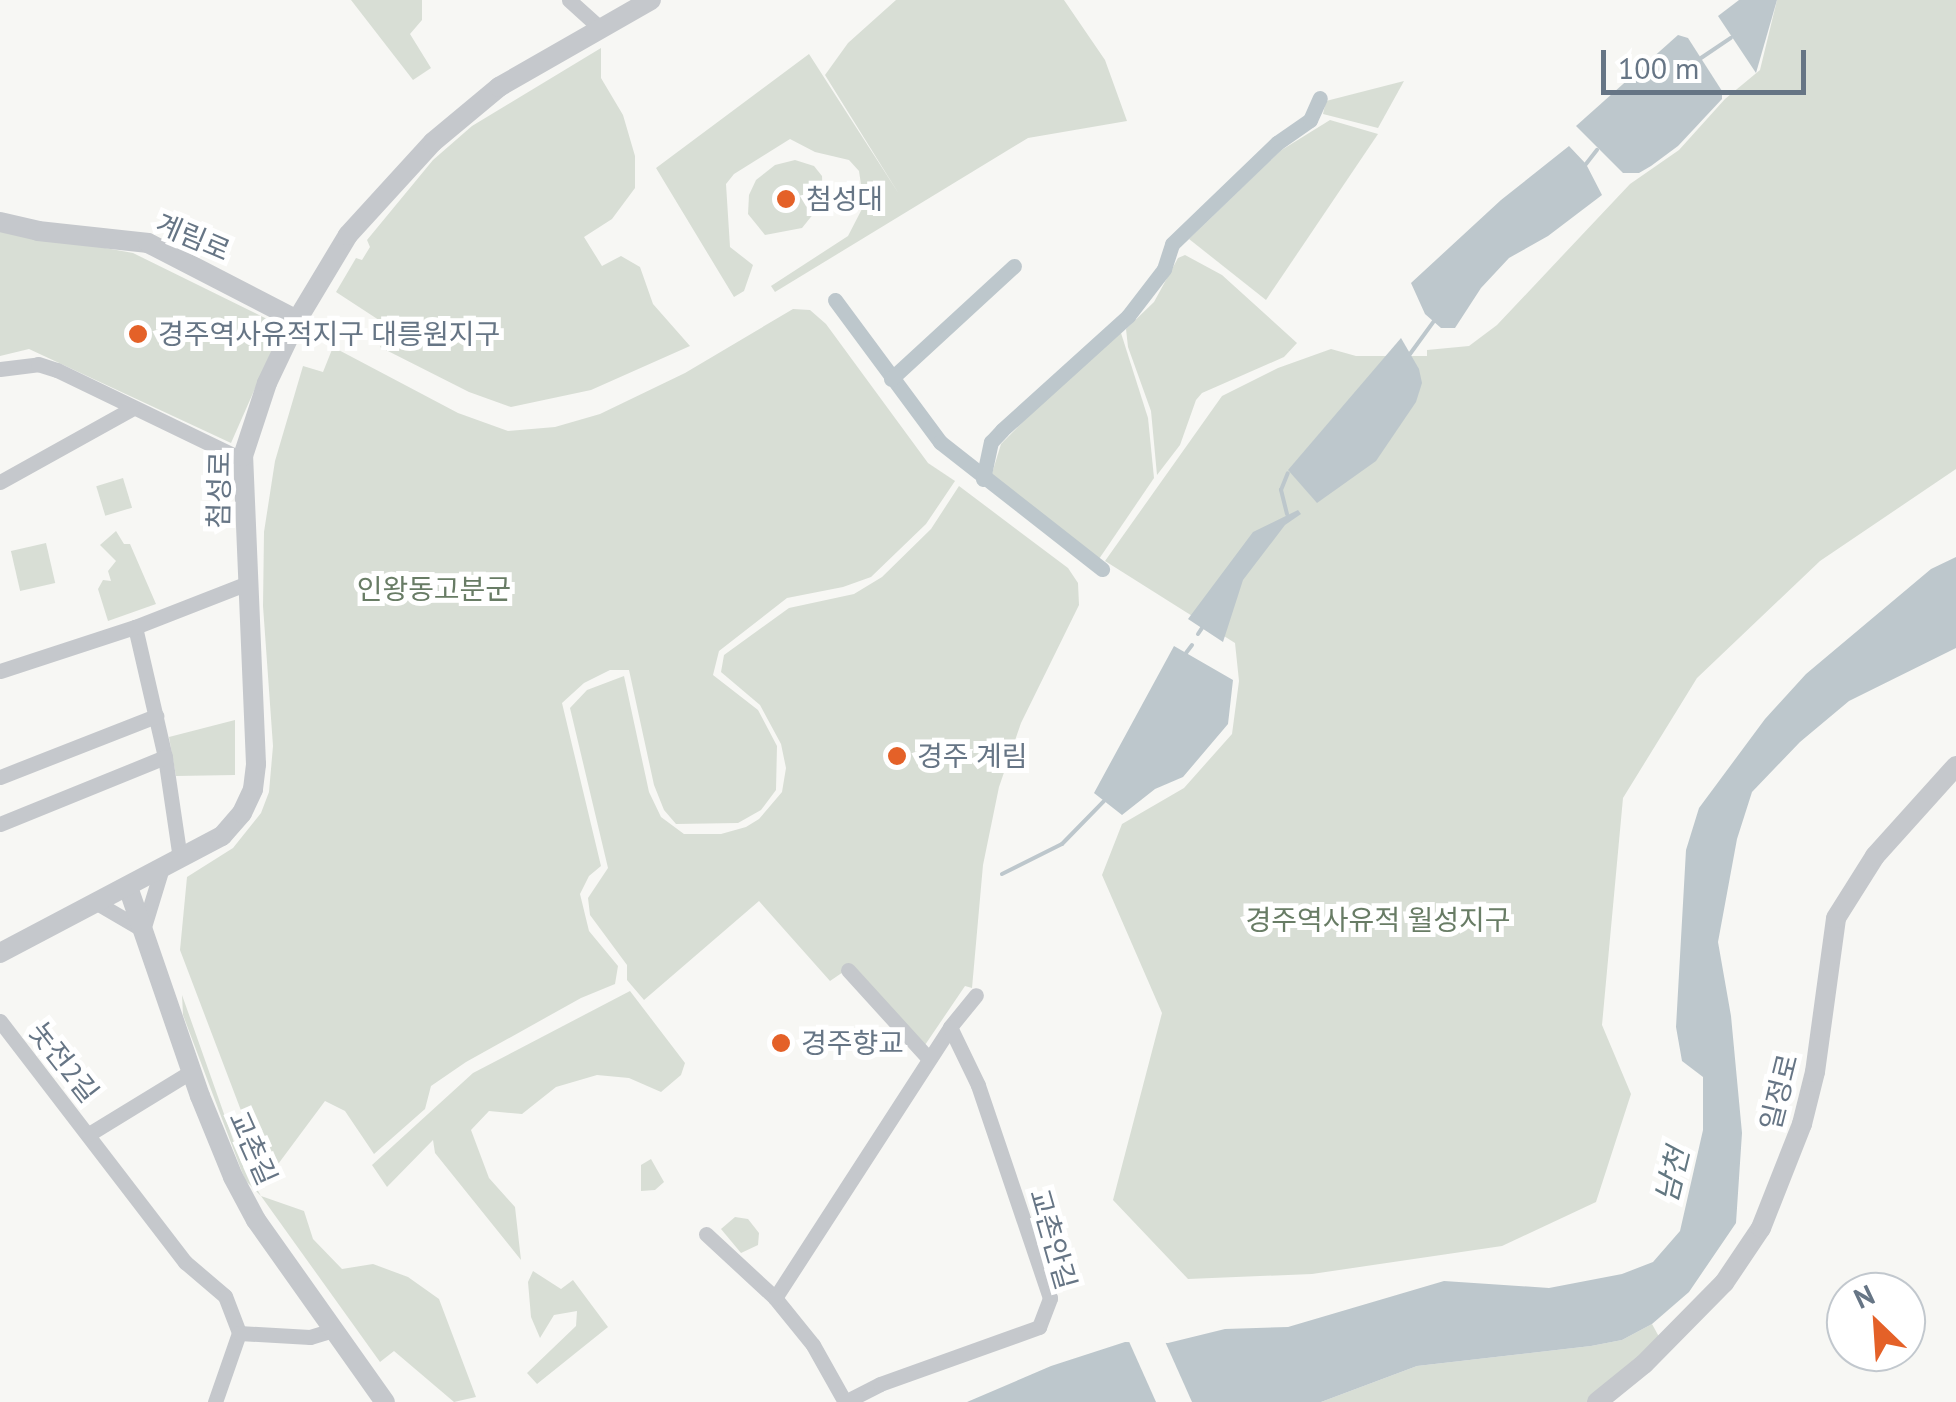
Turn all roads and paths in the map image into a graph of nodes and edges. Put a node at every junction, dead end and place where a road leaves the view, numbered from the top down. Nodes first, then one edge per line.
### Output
1 (568, 0) edge
2 (651, 0) edge
3 (600, 28) junction
4 (0, 222) edge
5 (297, 320) junction
6 (0, 369) edge
7 (134, 408) junction
8 (243, 460) junction
9 (0, 482) edge
10 (248, 583) junction
11 (136, 627) junction
12 (0, 671) edge
13 (156, 716) junction
14 (165, 757) junction
15 (1956, 766) edge
16 (0, 777) edge
17 (2, 818) edge
18 (171, 863) junction
19 (128, 887) junction
20 (97, 903) junction
21 (143, 930) junction
22 (0, 953) edge
23 (848, 970) dead end
24 (976, 995) dead end
25 (0, 1021) edge
26 (950, 1028) junction
27 (929, 1059) junction
28 (192, 1071) junction
29 (89, 1134) junction
30 (706, 1234) dead end
31 (774, 1298) junction
32 (333, 1330) junction
33 (240, 1333) junction
34 (215, 1402) edge
35 (384, 1402) edge
36 (845, 1402) edge
37 (1597, 1402) edge

1 - 3 street
2 - 3 street, 첨성로
3 - 5 street, 첨성로
4 - 5 street, 계림로
5 - 8 street, 첨성로
6 - 7 street
7 - 8 street
7 - 9 street
8 - 10 street, 첨성로
10 - 11 street
10 - 18 street, 첨성로
11 - 12 street
11 - 13 street
13 - 14 street
13 - 16 street
14 - 17 street
14 - 18 street
15 - 37 street, 일정로
18 - 19 street, 첨성로
18 - 21 street
19 - 20 street, 첨성로
19 - 21 street, 교촌길
20 - 21 street
20 - 22 street, 첨성로
21 - 28 street, 교촌길
23 - 27 street
24 - 26 street
25 - 29 street, 놋전2길
26 - 27 street
26 - 36 street, 교촌안길
27 - 31 street
28 - 29 street
28 - 32 street, 교촌길
29 - 33 street, 놋전2길
30 - 31 street, 교촌안길
31 - 36 street, 교촌안길
32 - 33 street
32 - 35 street, 교촌길
33 - 34 street

